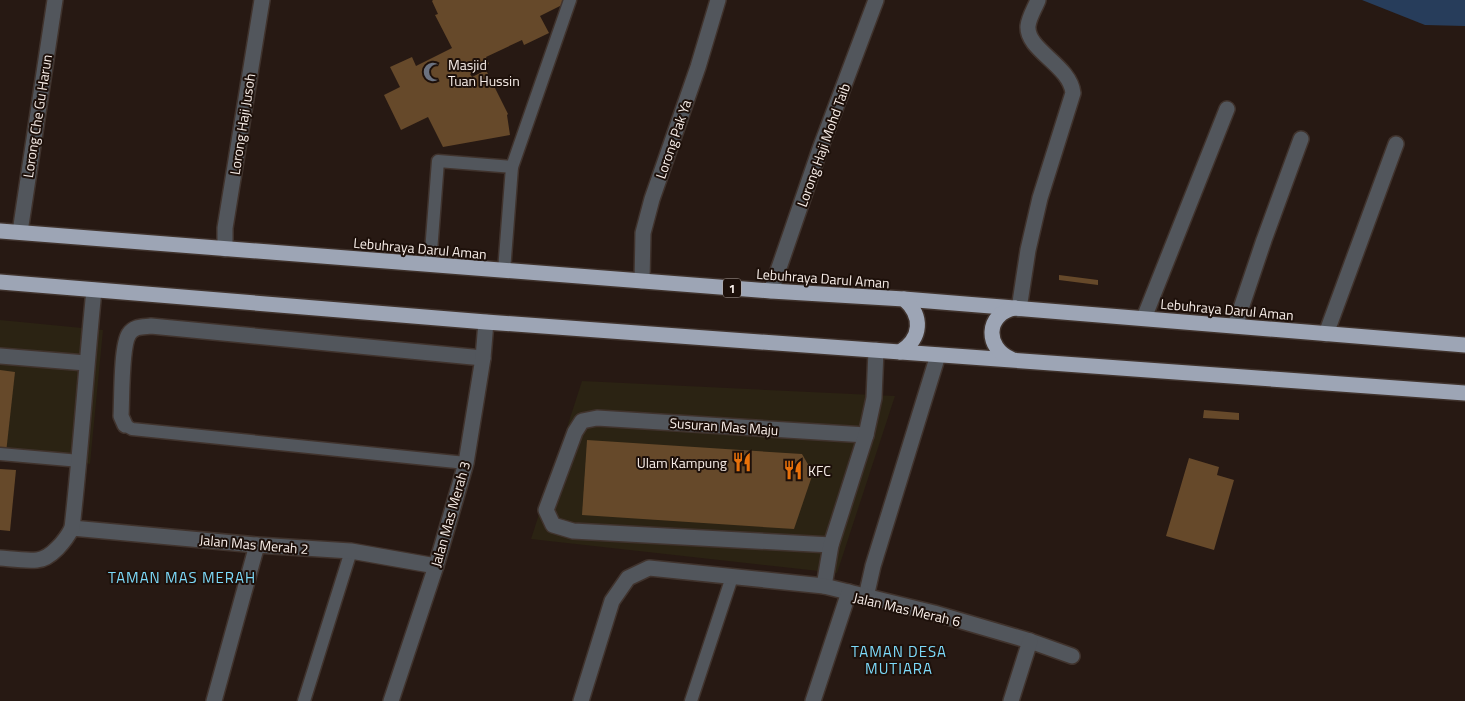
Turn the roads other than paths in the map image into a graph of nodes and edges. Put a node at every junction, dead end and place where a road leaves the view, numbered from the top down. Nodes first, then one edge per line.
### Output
1 (55, 0) edge
2 (262, 0) edge
3 (570, 0) edge
4 (718, 0) edge
5 (876, 0) edge
6 (1038, 0) edge
7 (1227, 109) dead end
8 (1301, 139) dead end
9 (1396, 144) dead end
10 (512, 167) junction
11 (0, 231) edge
12 (20, 232) junction
13 (225, 249) junction
14 (430, 265) junction
15 (504, 271) junction
16 (642, 281) junction
17 (0, 282) edge
18 (94, 290) junction
19 (772, 292) junction
20 (904, 299) junction
21 (1017, 308) junction
22 (1144, 318) junction
23 (486, 322) junction
24 (1235, 326) junction
25 (1326, 334) junction
26 (1465, 345) edge
27 (876, 350) junction
28 (900, 352) junction
29 (938, 354) junction
30 (0, 356) edge
31 (483, 358) junction
32 (1013, 360) junction
33 (86, 363) junction
34 (1465, 393) edge
35 (125, 425) joint
36 (866, 435) junction
37 (0, 454) edge
38 (80, 461) junction
39 (466, 462) junction
40 (72, 528) junction
41 (257, 545) junction
42 (831, 545) junction
43 (351, 551) junction
44 (0, 558) edge
45 (436, 566) junction
46 (732, 577) junction
47 (824, 586) junction
48 (849, 592) junction
49 (866, 597) junction
50 (1030, 641) junction
51 (1072, 656) dead end
52 (214, 701) edge
53 (304, 701) edge
54 (391, 701) edge
55 (581, 701) edge
56 (691, 701) edge
57 (813, 701) edge
58 (1011, 701) edge

1 - 12 street, Lorong Che Gu Harun
2 - 13 street, Lorong Haji Jusoh
3 - 10 lane
4 - 16 street, Lorong Pak Ya
5 - 19 street, Lorong Haji Mohd Taib
6 - 21 street
7 - 22 street
8 - 24 street
9 - 25 street
10 - 14 lane
10 - 15 lane
11 - 12 highway, Lebuhraya Darul Aman / 1
12 - 13 highway, Lebuhraya Darul Aman / 1
13 - 14 highway, Lebuhraya Darul Aman / 1
14 - 15 highway, Lebuhraya Darul Aman / 1
15 - 16 highway, Lebuhraya Darul Aman / 1
16 - 19 highway, Lebuhraya Darul Aman / 1
17 - 18 highway
18 - 23 highway
18 - 33 street
19 - 20 highway, Lebuhraya Darul Aman / 1
20 - 21 highway, Lebuhraya Darul Aman / 1
20 - 28 highway
21 - 22 highway, Lebuhraya Darul Aman / 1
21 - 32 highway
22 - 24 highway, Lebuhraya Darul Aman / 1
23 - 27 highway
23 - 31 street, Jalan Mas Merah 3
24 - 25 highway, Lebuhraya Darul Aman / 1
25 - 26 highway, Lebuhraya Darul Aman / 1
27 - 28 highway
27 - 36 street
28 - 29 highway
29 - 32 highway
29 - 49 street
30 - 33 street
31 - 35 street
31 - 39 street, Jalan Mas Merah 3
32 - 34 highway
33 - 38 street
35 - 39 lane
36 - 42 street
36 - 42 street, Susuran Mas Maju
37 - 38 lane
38 - 40 street
39 - 45 street, Jalan Mas Merah 3
40 - 41 street, Jalan Mas Merah 2
40 - 44 street
41 - 43 street, Jalan Mas Merah 2
41 - 52 street
42 - 47 street
43 - 45 street, Jalan Mas Merah 2
43 - 53 lane
45 - 54 street, Jalan Mas Merah 3
46 - 47 street
46 - 55 street
46 - 56 lane
47 - 48 street
48 - 49 street, Jalan Mas Merah 6
48 - 57 street, Jalan Mas Merah 6
49 - 50 street, Jalan Mas Merah 6
50 - 51 street, Jalan Mas Merah 6
50 - 58 street

